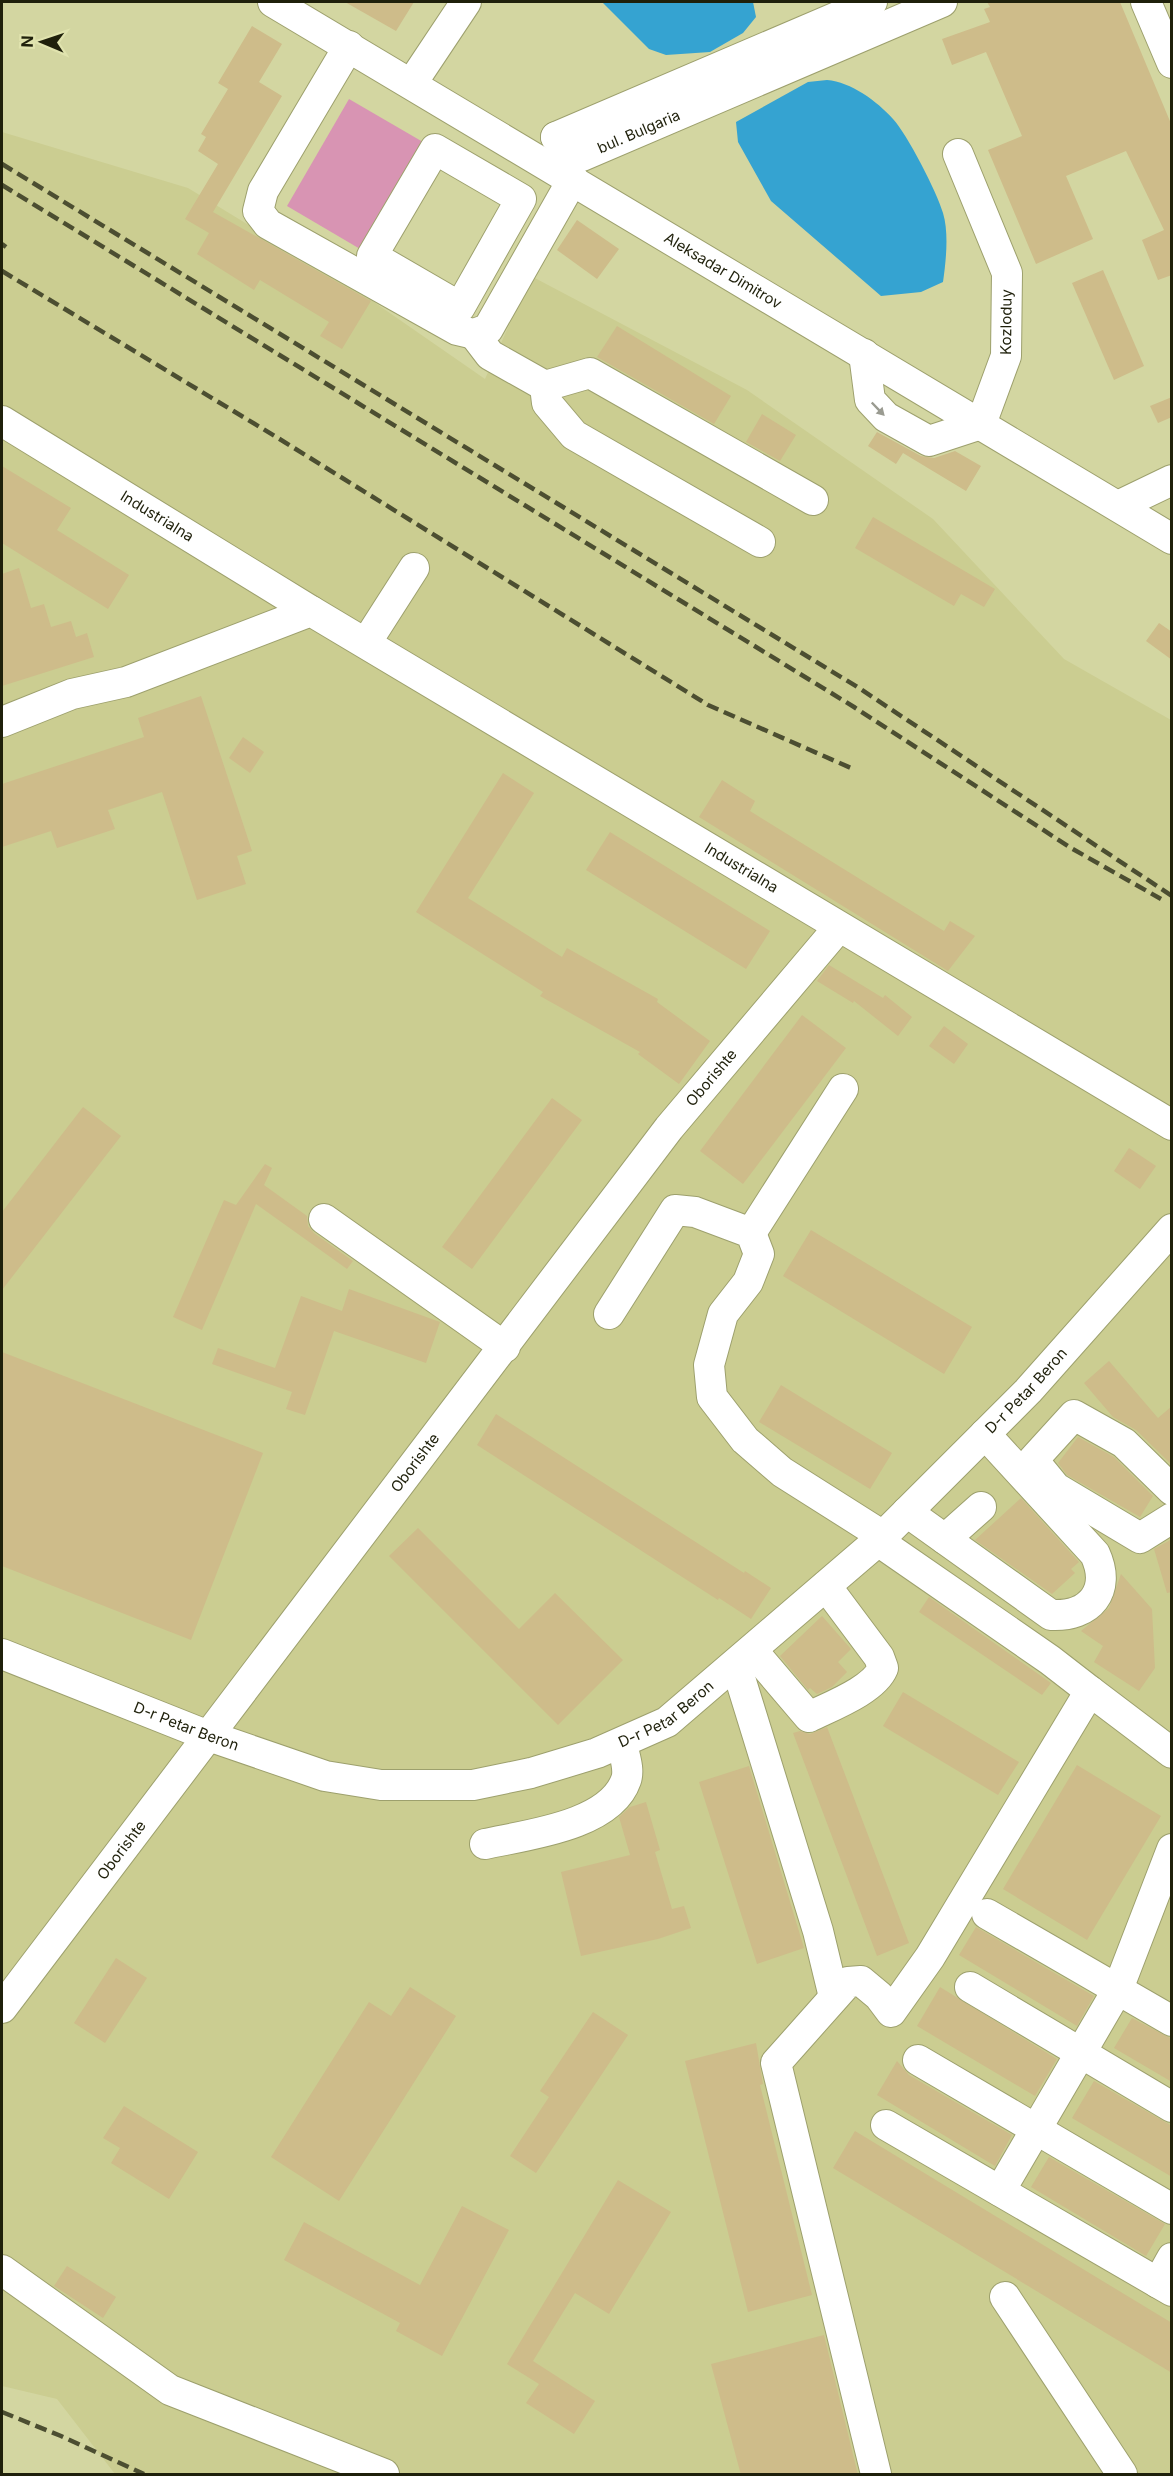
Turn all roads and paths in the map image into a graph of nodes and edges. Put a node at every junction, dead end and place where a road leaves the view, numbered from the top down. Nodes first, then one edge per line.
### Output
1 (273, 2) edge
2 (466, 2) edge
3 (872, 2) edge
4 (942, 2) edge
5 (1146, 2) edge
6 (349, 46) junction
7 (1172, 63) edge
8 (412, 83) junction
9 (435, 148) joint
10 (958, 154) dead end
11 (573, 179) junction
12 (474, 334) junction
13 (864, 354) junction
14 (545, 386) junction
15 (2, 421) edge
16 (981, 424) junction
17 (1172, 480) edge
18 (813, 500) dead end
19 (1118, 506) junction
20 (1172, 539) edge
21 (760, 542) dead end
22 (414, 568) dead end
23 (311, 610) junction
24 (366, 644) junction
25 (2, 722) edge
26 (839, 927) junction
27 (843, 1089) dead end
28 (1172, 1125) edge
29 (324, 1219) dead end
30 (751, 1233) junction
31 (1170, 1235) edge
32 (609, 1314) dead end
33 (505, 1347) junction
34 (985, 1434) junction
35 (1172, 1490) edge
36 (981, 1507) dead end
37 (908, 1512) junction
38 (1172, 1518) edge
39 (881, 1539) junction
40 (945, 1539) junction
41 (826, 1586) junction
42 (2, 1654) edge
43 (746, 1656) junction
44 (1090, 1691) junction
45 (206, 1735) junction
46 (622, 1743) junction
47 (1172, 1753) edge
48 (485, 1844) dead end
49 (1172, 1849) edge
50 (987, 1914) dead end
51 (970, 1987) dead end
52 (841, 1989) junction
53 (1118, 1989) junction
54 (6, 1993) edge
55 (1172, 2021) edge
56 (1081, 2053) junction
57 (918, 2060) dead end
58 (1172, 2107) edge
59 (886, 2124) dead end
60 (1036, 2129) junction
61 (999, 2191) junction
62 (1172, 2209) edge
63 (2, 2270) edge
64 (1167, 2277) edge
65 (1005, 2297) dead end
66 (384, 2475) edge
67 (876, 2475) edge
68 (1122, 2475) edge

1 - 6 street, Aleksadar Dimitrov
2 - 8 street
3 - 4 street, bul. Bulgaria
5 - 7 street
6 - 8 street, Aleksadar Dimitrov
6 - 12 street
8 - 11 street, Aleksadar Dimitrov
9 - 9 street
10 - 16 street, Kozloduy
11 - 12 street
11 - 13 street, Aleksadar Dimitrov
12 - 14 street
13 - 16 street, Aleksadar Dimitrov
13 -> 16 street
14 - 18 street
14 - 21 street
15 - 23 street, Industrialna
16 - 19 street, Aleksadar Dimitrov
17 - 19 street
19 - 20 street, Aleksadar Dimitrov
22 - 24 street
23 - 24 street, Industrialna
23 - 25 street
24 - 26 street, Industrialna
26 - 28 street, Industrialna
26 - 33 street, Oborishte
27 - 30 street
29 - 33 street
30 - 32 street
30 - 39 street
31 - 34 street, D-r Petar Beron
33 - 45 street, Oborishte
34 - 37 street, D-r Petar Beron
34 - 40 street
35 - 38 street
36 - 40 street
37 - 39 street, D-r Petar Beron
37 - 40 street
39 - 41 street, D-r Petar Beron
39 - 44 street
41 - 43 street, D-r Petar Beron
41 - 43 street
42 - 45 street, D-r Petar Beron
43 - 46 street, D-r Petar Beron
43 - 52 street
44 - 47 street
44 - 52 street
45 - 46 street, D-r Petar Beron
45 - 54 street, Oborishte
46 - 48 street
49 - 53 street
50 - 53 street
51 - 56 street
52 - 67 street
53 - 55 street
53 - 56 street
56 - 58 street
56 - 60 street
57 - 60 street
59 - 61 street
60 - 61 street
60 - 62 street
61 - 64 street
63 - 66 street
65 - 68 street

